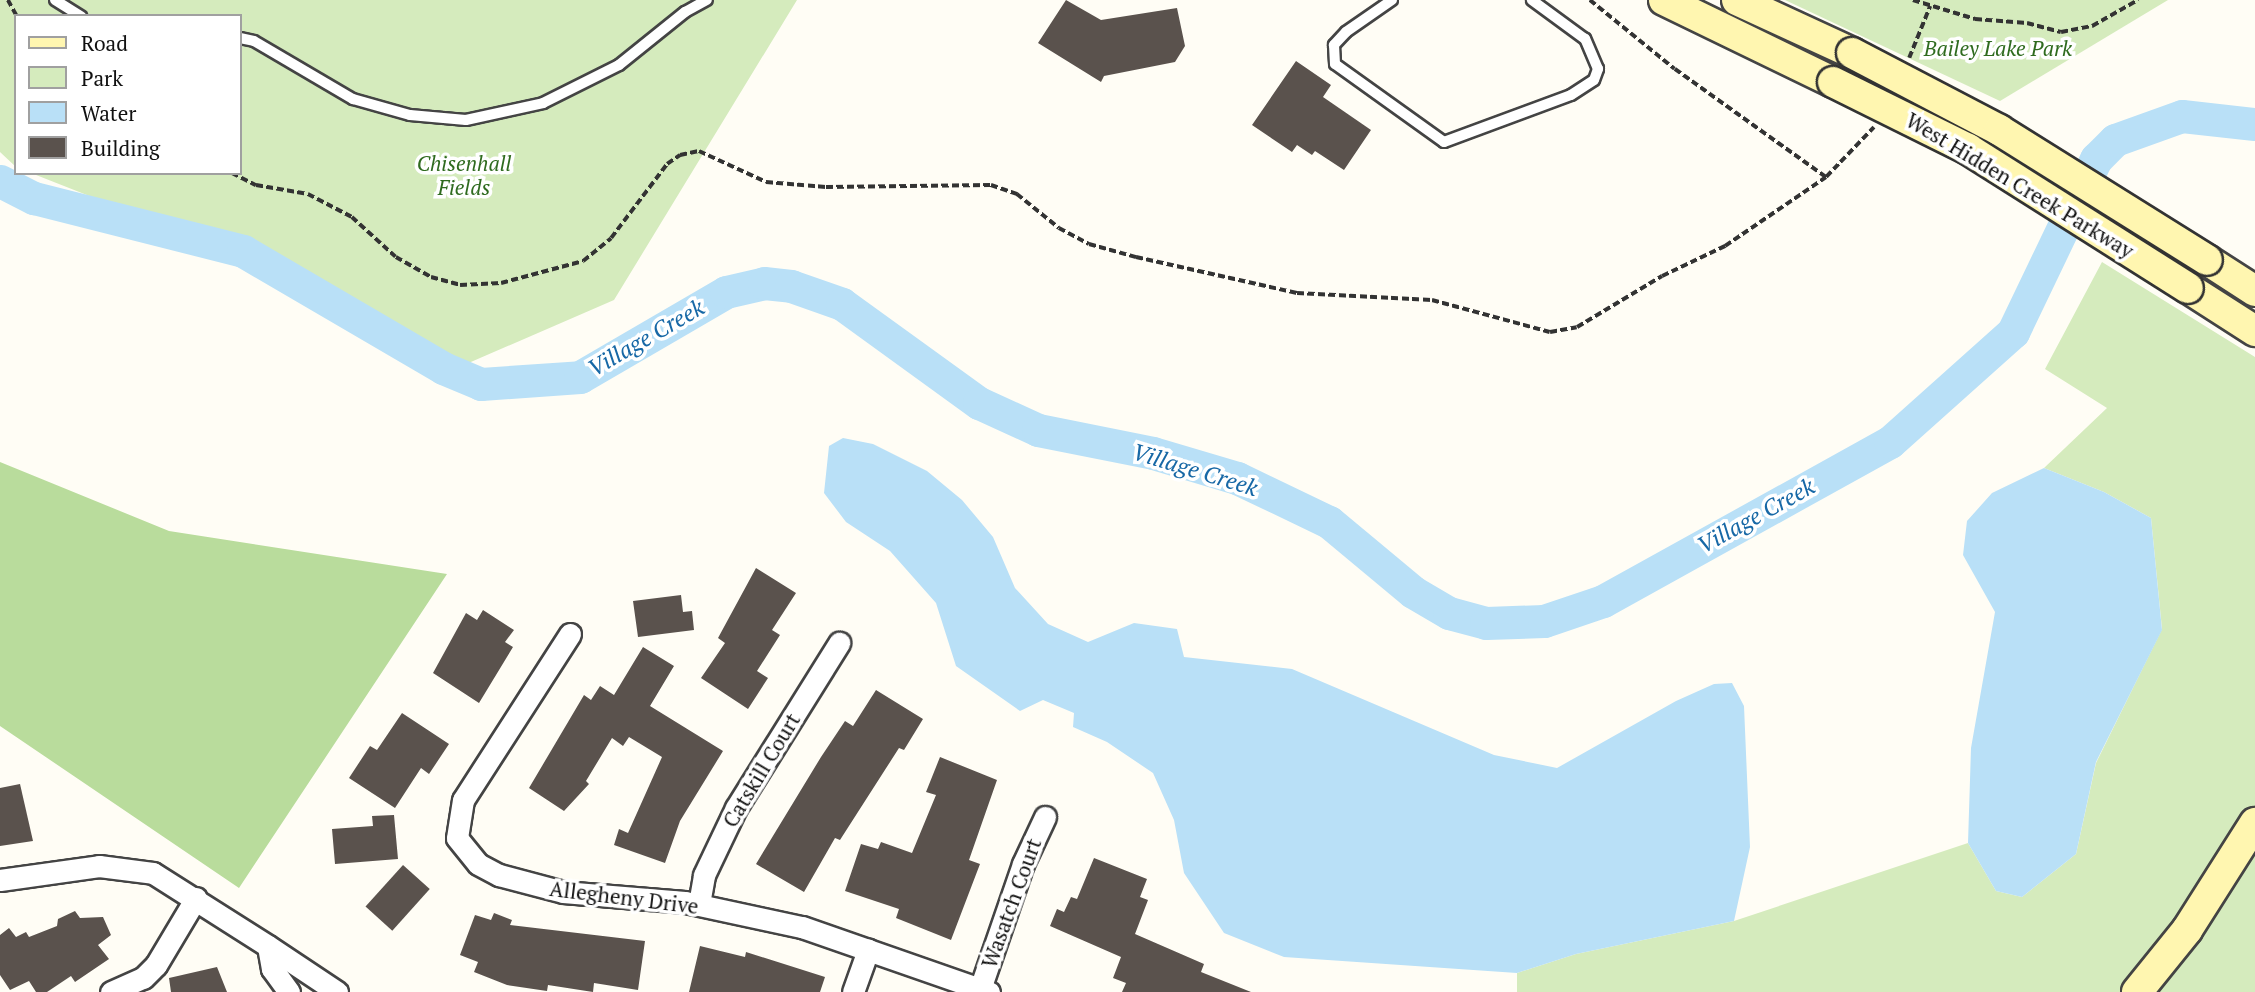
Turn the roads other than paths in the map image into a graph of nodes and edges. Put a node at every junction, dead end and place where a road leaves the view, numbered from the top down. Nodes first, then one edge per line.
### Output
1 (55, 0) edge
2 (707, 0) edge
3 (1392, 0) edge
4 (1532, 0) edge
5 (1664, 0) edge
6 (1737, 0) edge
7 (78, 14) edge
8 (242, 38) edge
9 (2255, 291) edge
10 (2255, 331) edge
11 (570, 634) dead end
12 (839, 643) dead end
13 (1045, 817) dead end
14 (2255, 823) edge
15 (0, 880) edge
16 (196, 898) junction
17 (699, 904) junction
18 (268, 946) junction
19 (868, 950) junction
20 (984, 990) edge
21 (111, 992) edge
22 (289, 992) edge
23 (337, 992) edge
24 (853, 992) edge
25 (2137, 992) edge

1 - 7 lane
2 - 8 lane
3 - 4 lane
5 - 10 main road, West Hidden Creek Parkway, bridge
6 - 9 main road, West Hidden Creek Parkway, bridge
11 - 17 street, Allegheny Drive
12 - 17 street, Catskill Court
13 - 20 street, Wasatch Court
14 - 25 main road
15 - 16 street
16 - 18 street
16 - 21 street
17 - 19 street, Allegheny Drive
18 - 22 street
18 - 23 street
19 - 20 street, Allegheny Drive
19 - 24 street

